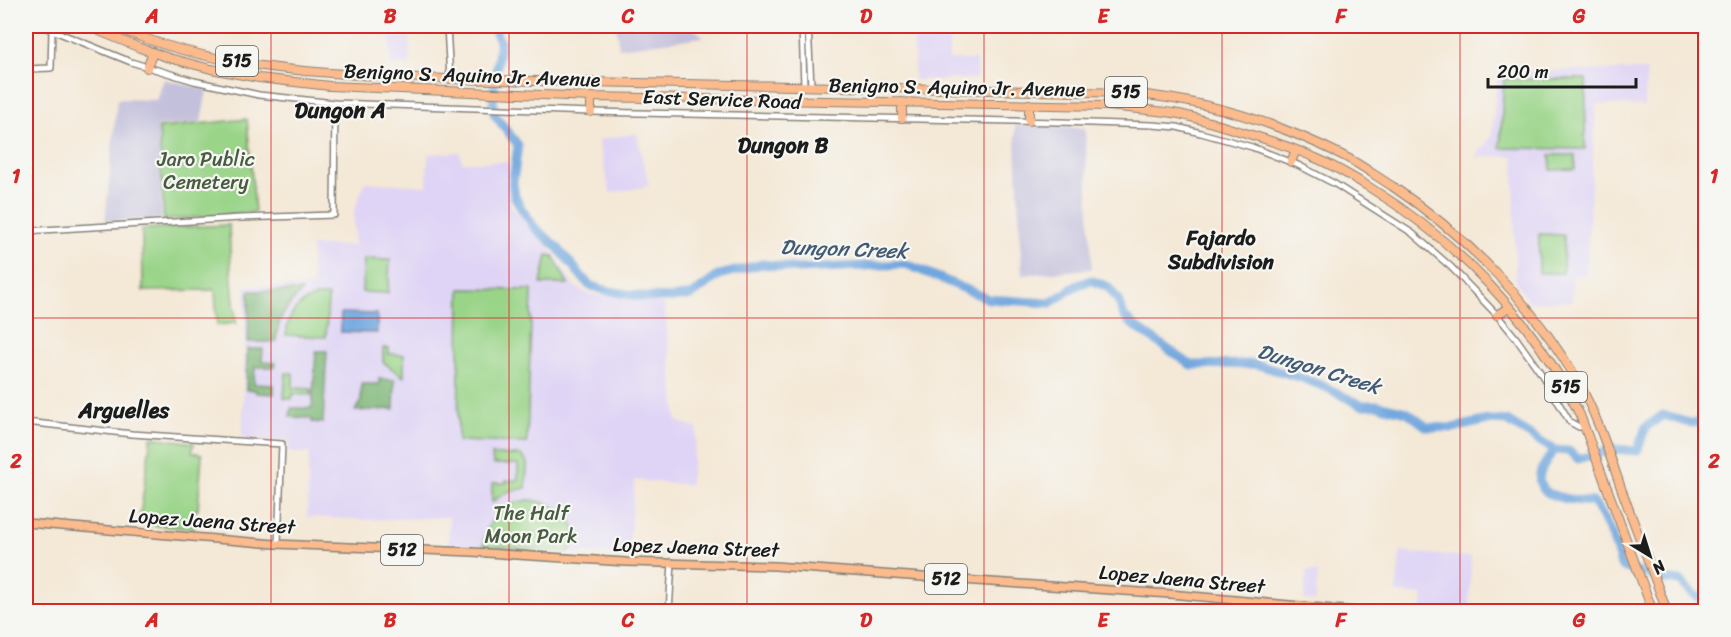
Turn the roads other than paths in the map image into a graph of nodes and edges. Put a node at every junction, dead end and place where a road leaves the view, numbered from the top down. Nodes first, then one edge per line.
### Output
1 (42, 26) edge
2 (87, 26) edge
3 (114, 26) edge
4 (139, 26) edge
5 (447, 26) edge
6 (802, 26) edge
7 (808, 26) edge
8 (52, 30) junction
9 (138, 36) junction
10 (153, 52) junction
11 (147, 68) junction
12 (26, 69) edge
13 (339, 75) junction
14 (450, 79) junction
15 (688, 84) junction
16 (808, 86) junction
17 (339, 87) junction
18 (862, 87) junction
19 (1073, 91) junction
20 (591, 97) junction
21 (687, 98) junction
22 (861, 102) junction
23 (902, 102) junction
24 (335, 103) junction
25 (1029, 104) junction
26 (1072, 105) junction
27 (591, 112) junction
28 (902, 118) junction
29 (1029, 121) junction
30 (1265, 123) junction
31 (1259, 137) junction
32 (1296, 150) junction
33 (1291, 162) junction
34 (1406, 196) junction
35 (1398, 205) junction
36 (26, 231) edge
37 (1509, 307) junction
38 (1497, 315) junction
39 (1542, 328) junction
40 (1532, 335) junction
41 (26, 422) edge
42 (1586, 427) junction
43 (26, 523) edge
44 (278, 544) junction
45 (672, 562) junction
46 (669, 612) edge
47 (1365, 612) edge
48 (1653, 612) edge
49 (1667, 612) edge

1 - 8 street, East Service Road
2 - 10 highway, Benigno S. Aquino Jr. Avenue / 515
3 - 9 highway, Benigno S. Aquino Jr. Avenue / 515
4 - 9 main road
5 - 14 street
6 - 16 street
7 - 16 street
8 - 11 street, East Service Road
8 - 12 street
9 - 13 highway, Benigno S. Aquino Jr. Avenue / 515
10 - 11 highway
10 - 17 highway, Benigno S. Aquino Jr. Avenue / 515
11 - 24 street, East Service Road
13 - 14 highway, Benigno S. Aquino Jr. Avenue / 515
13 - 17 highway
14 - 15 highway, Benigno S. Aquino Jr. Avenue / 515
15 - 16 highway, Benigno S. Aquino Jr. Avenue / 515
15 - 21 highway
16 - 18 highway, Benigno S. Aquino Jr. Avenue / 515
17 - 20 highway, Benigno S. Aquino Jr. Avenue / 515
18 - 19 highway, Benigno S. Aquino Jr. Avenue / 515
18 - 22 highway
19 - 26 highway
19 - 30 highway, Benigno S. Aquino Jr. Avenue / 515
20 - 21 highway, Benigno S. Aquino Jr. Avenue / 515
20 - 27 highway
21 - 22 highway, Benigno S. Aquino Jr. Avenue / 515
22 - 23 highway, Benigno S. Aquino Jr. Avenue / 515
23 - 25 highway, Benigno S. Aquino Jr. Avenue / 515
23 - 28 highway
24 - 27 street, East Service Road
24 - 36 street
25 - 26 highway, Benigno S. Aquino Jr. Avenue / 515
25 - 29 highway
26 - 31 highway, Benigno S. Aquino Jr. Avenue / 515
27 - 28 street, East Service Road
28 - 29 street, East Service Road
29 - 33 street, East Service Road
30 - 31 highway
30 - 34 highway, Benigno S. Aquino Jr. Avenue / 515
31 - 32 highway, Benigno S. Aquino Jr. Avenue / 515
32 - 33 highway
32 - 35 highway, Benigno S. Aquino Jr. Avenue / 515
33 - 38 street, East Service Road
34 - 35 highway
34 - 39 highway, Benigno S. Aquino Jr. Avenue / 515
35 - 37 highway, Benigno S. Aquino Jr. Avenue / 515
37 - 38 highway
37 - 40 highway, Benigno S. Aquino Jr. Avenue / 515
38 - 42 street, East Service Road
39 - 40 highway
39 - 49 highway, Benigno S. Aquino Jr. Avenue / 515
40 - 42 highway, Benigno S. Aquino Jr. Avenue / 515
41 - 44 street
42 - 48 highway, Benigno S. Aquino Jr. Avenue / 515
43 - 44 main road, Lopez Jaena Street / 512
44 - 45 main road, Lopez Jaena Street / 512
45 - 46 street
45 - 47 main road, Lopez Jaena Street / 512

